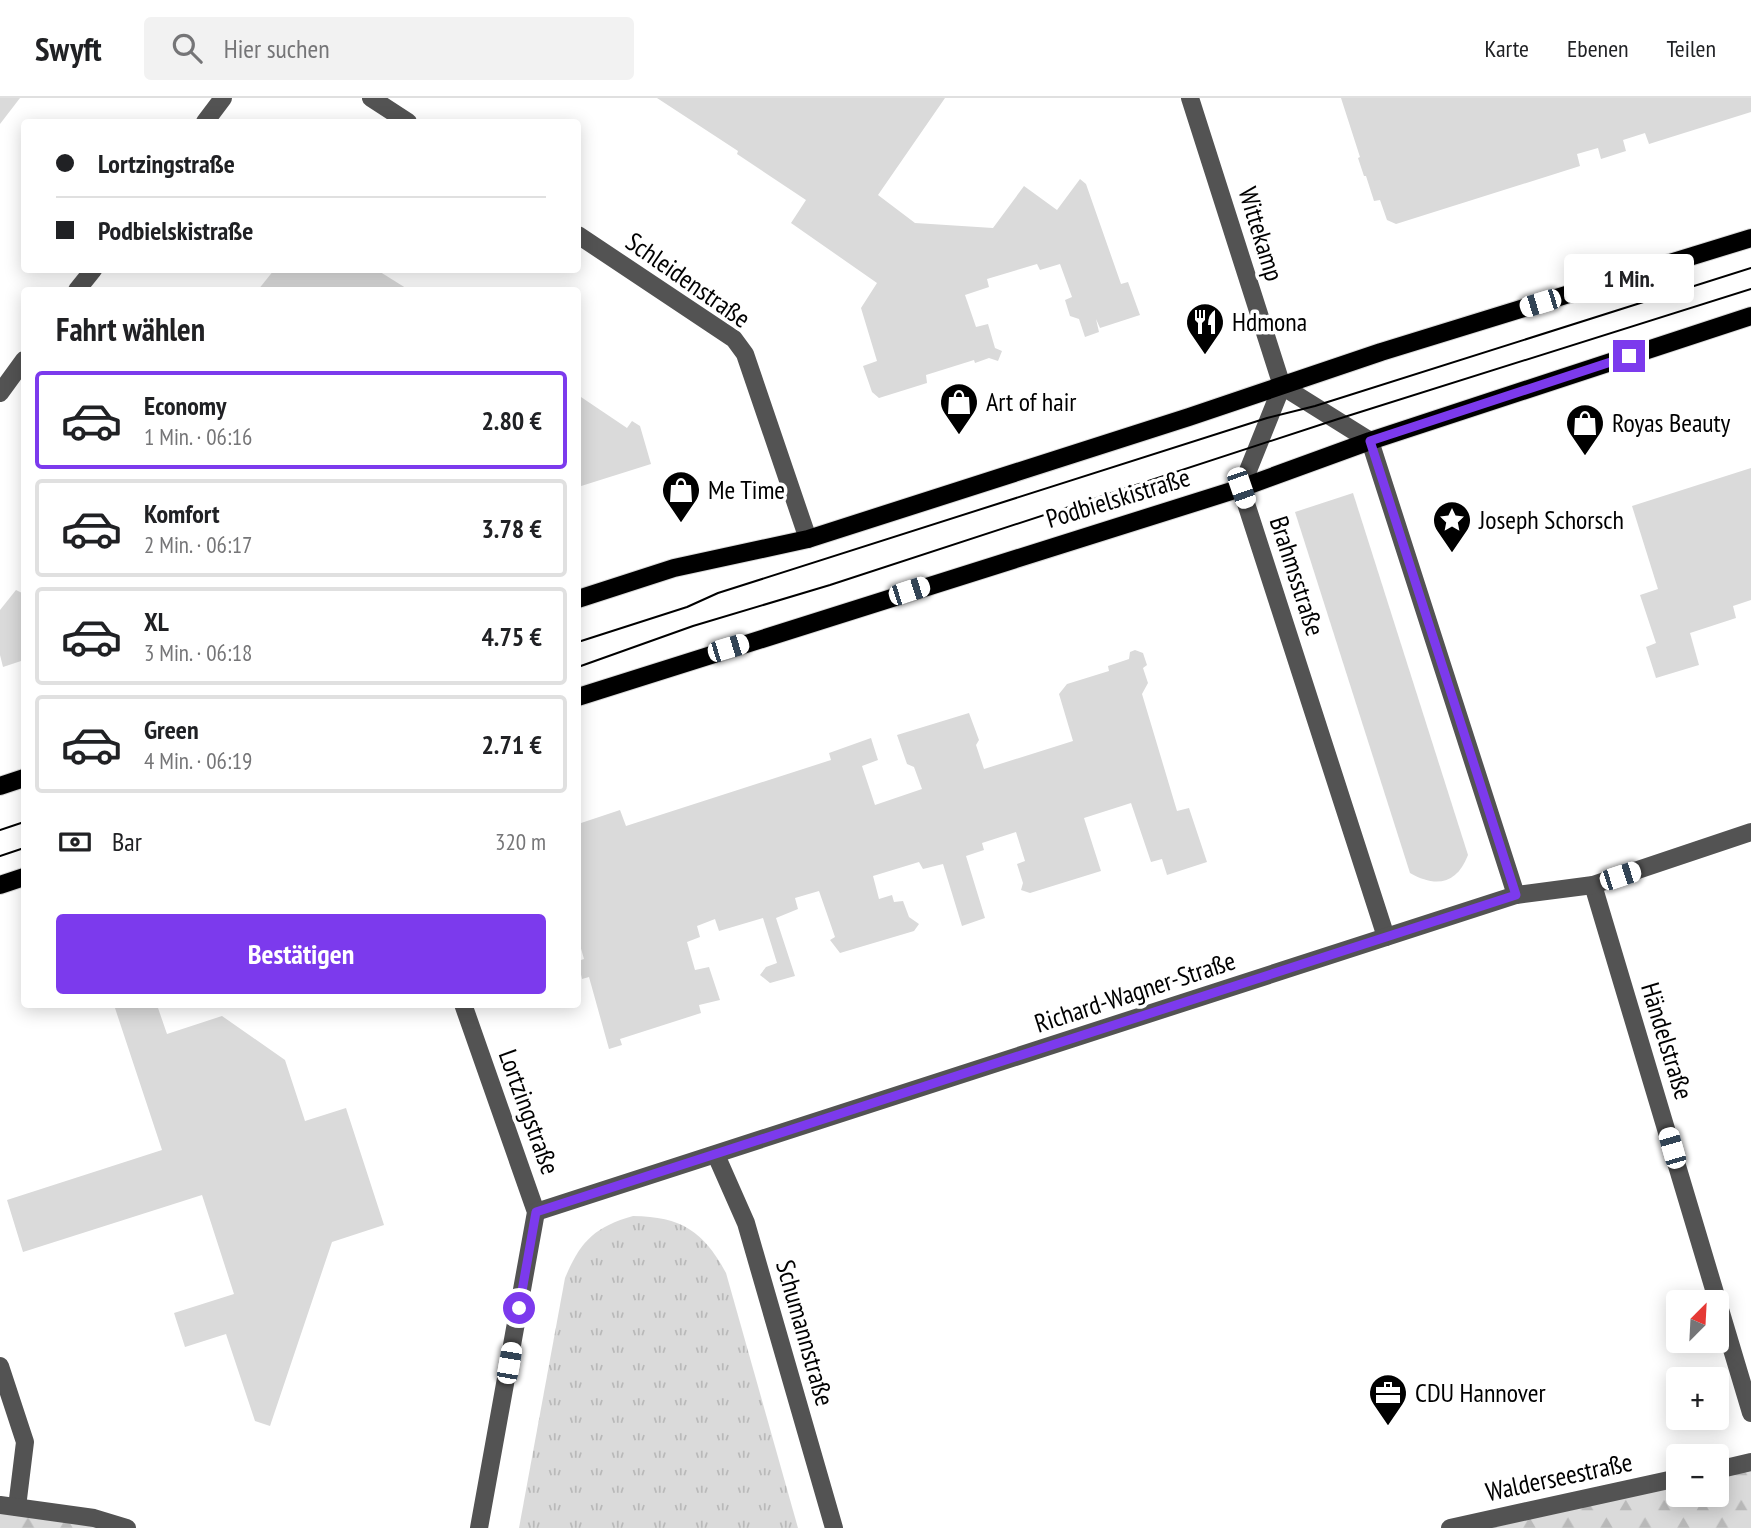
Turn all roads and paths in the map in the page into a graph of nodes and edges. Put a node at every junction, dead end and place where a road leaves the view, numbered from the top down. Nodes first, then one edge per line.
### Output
1 (223, 98) edge
2 (371, 98) edge
3 (1190, 98) edge
4 (207, 119) edge
5 (403, 119) edge
6 (581, 237) edge
7 (1751, 238) edge
8 (91, 273) edge
9 (79, 287) edge
10 (1751, 316) edge
11 (21, 364) edge
12 (1282, 386) junction
13 (0, 393) edge
14 (1370, 441) junction
15 (1241, 488) junction
16 (808, 539) junction
17 (581, 598) edge
18 (581, 696) edge
19 (21, 779) edge
20 (0, 786) edge
21 (1751, 832) edge
22 (21, 878) edge
23 (1594, 884) junction
24 (0, 885) edge
25 (1516, 895) junction
26 (1386, 937) junction
27 (464, 1008) edge
28 (716, 1155) junction
29 (536, 1212) junction
30 (0, 1366) edge
31 (1751, 1413) edge
32 (1751, 1462) edge
33 (1729, 1467) edge
34 (1666, 1481) edge
35 (9, 1506) edge
36 (127, 1528) edge
37 (479, 1528) edge
38 (834, 1528) edge
39 (1450, 1528) edge

1 - 4 street
2 - 5 street
3 - 12 street, Wittekamp
6 - 16 street, Schleidenstraße
7 - 12 main road, Podbielskistraße
8 - 9 street
10 - 14 main road, Podbielskistraße
11 - 13 street
12 - 14 street
12 - 15 street
12 - 16 main road, Podbielskistraße
14 - 15 main road, Podbielskistraße
14 - 25 street
15 - 18 main road, Podbielskistraße
15 - 26 street, Brahmsstraße
16 - 17 main road, Podbielskistraße
19 - 20 main road
21 - 23 street, Richard-Wagner-Straße
22 - 24 main road
23 - 25 street, Richard-Wagner-Straße
23 - 31 street, Händelstraße
25 - 26 street, Richard-Wagner-Straße
26 - 28 street, Richard-Wagner-Straße
27 - 29 street, Lortzingstraße
28 - 29 street, Richard-Wagner-Straße
28 - 38 street, Schumannstraße
29 - 37 street, Lortzingstraße
30 - 35 street
32 - 33 street
34 - 39 street, Walderseestraße
35 - 36 street

